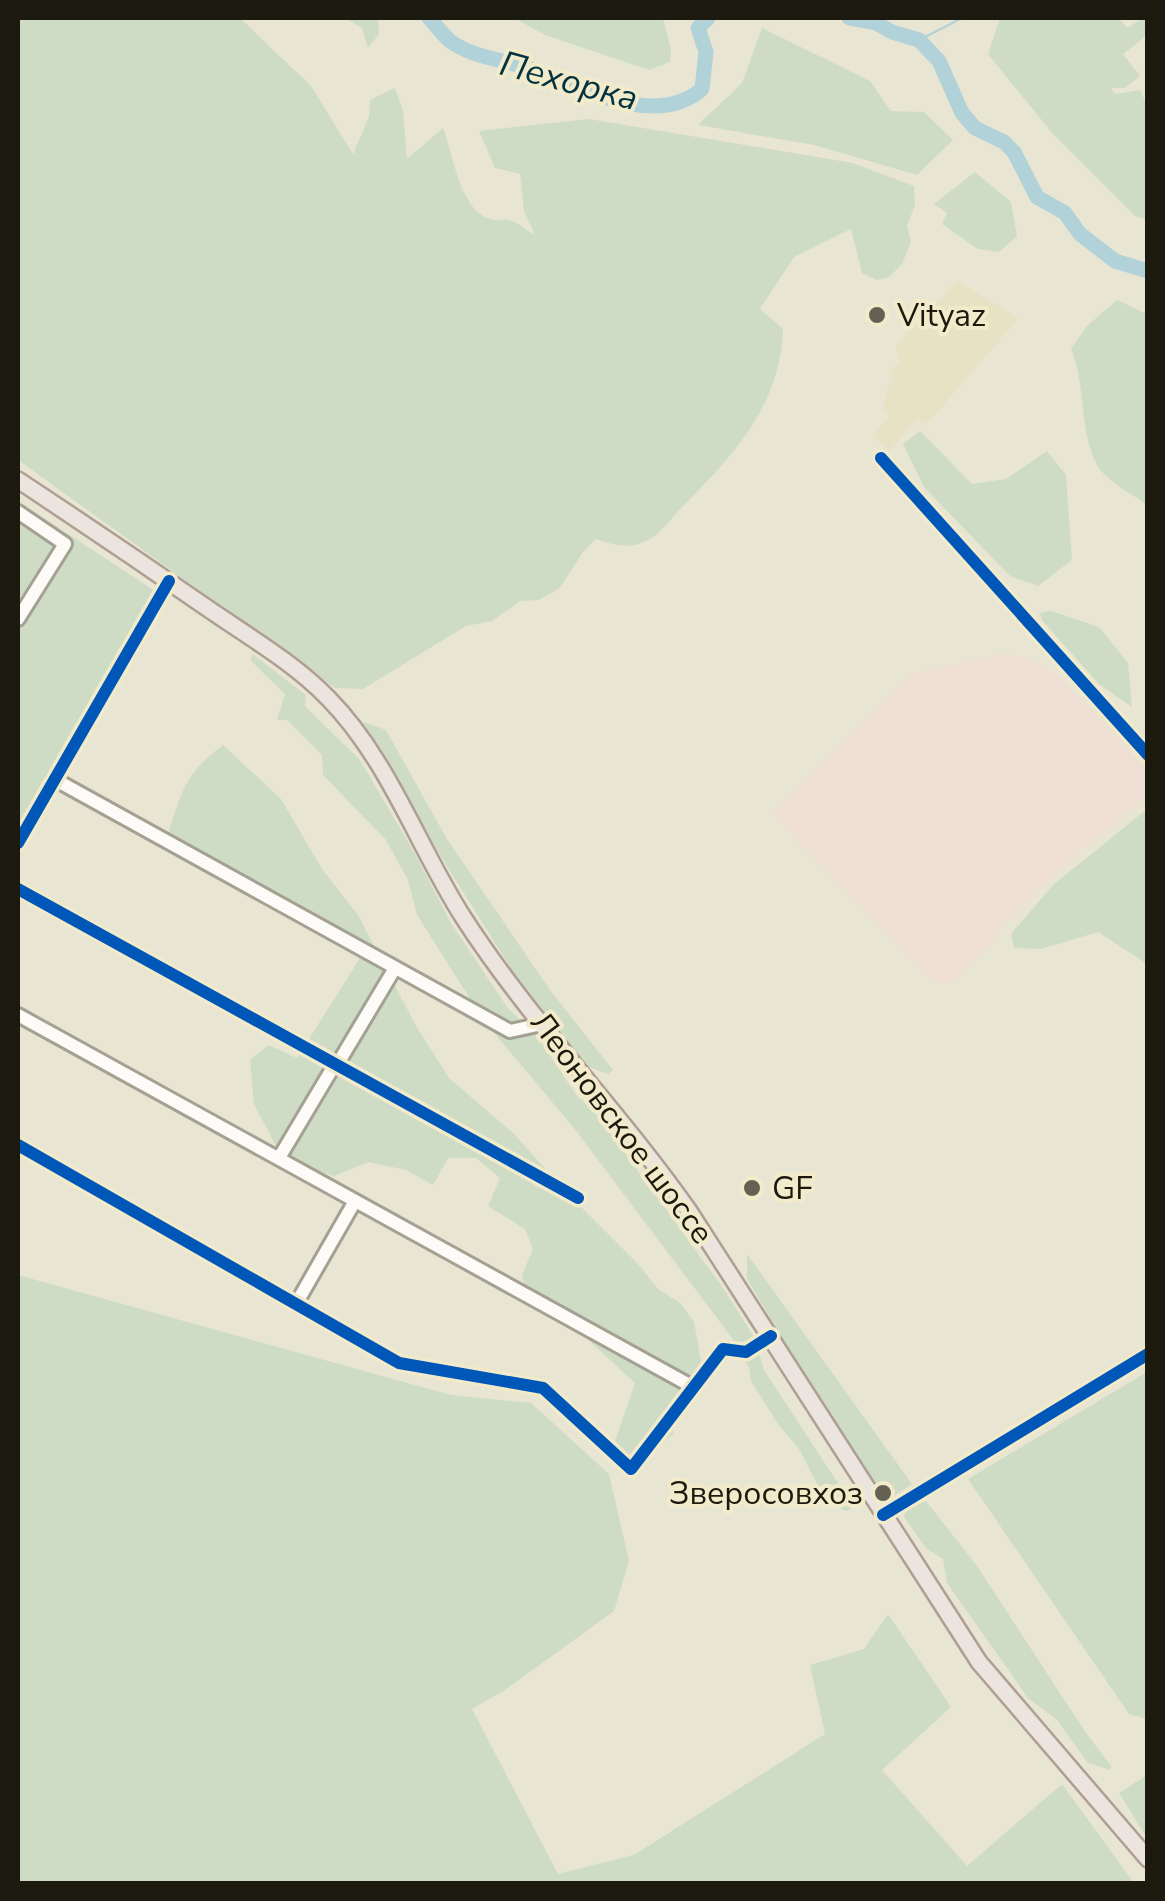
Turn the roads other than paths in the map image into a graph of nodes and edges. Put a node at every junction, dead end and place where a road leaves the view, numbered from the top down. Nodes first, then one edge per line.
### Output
1 (882, 458) dead end
2 (18, 480) edge
3 (18, 512) edge
4 (169, 582) junction
5 (18, 618) edge
6 (1148, 755) edge
7 (54, 779) junction
8 (18, 842) edge
9 (18, 889) edge
10 (395, 968) junction
11 (18, 1014) edge
12 (542, 1024) junction
13 (336, 1064) junction
14 (18, 1145) edge
15 (278, 1158) junction
16 (578, 1198) dead end
17 (356, 1201) junction
18 (296, 1304) junction
19 (771, 1336) junction
20 (1148, 1354) edge
21 (694, 1387) junction
22 (882, 1515) junction
23 (1148, 1859) edge

1 - 6 street
2 - 4 main road, Леоновское шоссе
3 - 5 street
4 - 7 street
4 - 12 main road, Леоновское шоссе
7 - 8 street
7 - 10 street
9 - 13 street
10 - 12 street
10 - 13 street
11 - 15 street
12 - 19 main road, Леоновское шоссе
13 - 15 street
13 - 16 street
14 - 18 street
15 - 17 street
17 - 18 street
17 - 21 street
18 - 21 street
19 - 21 street
19 - 22 main road, Леоновское шоссе
20 - 22 street
22 - 23 main road, Леоновское шоссе

